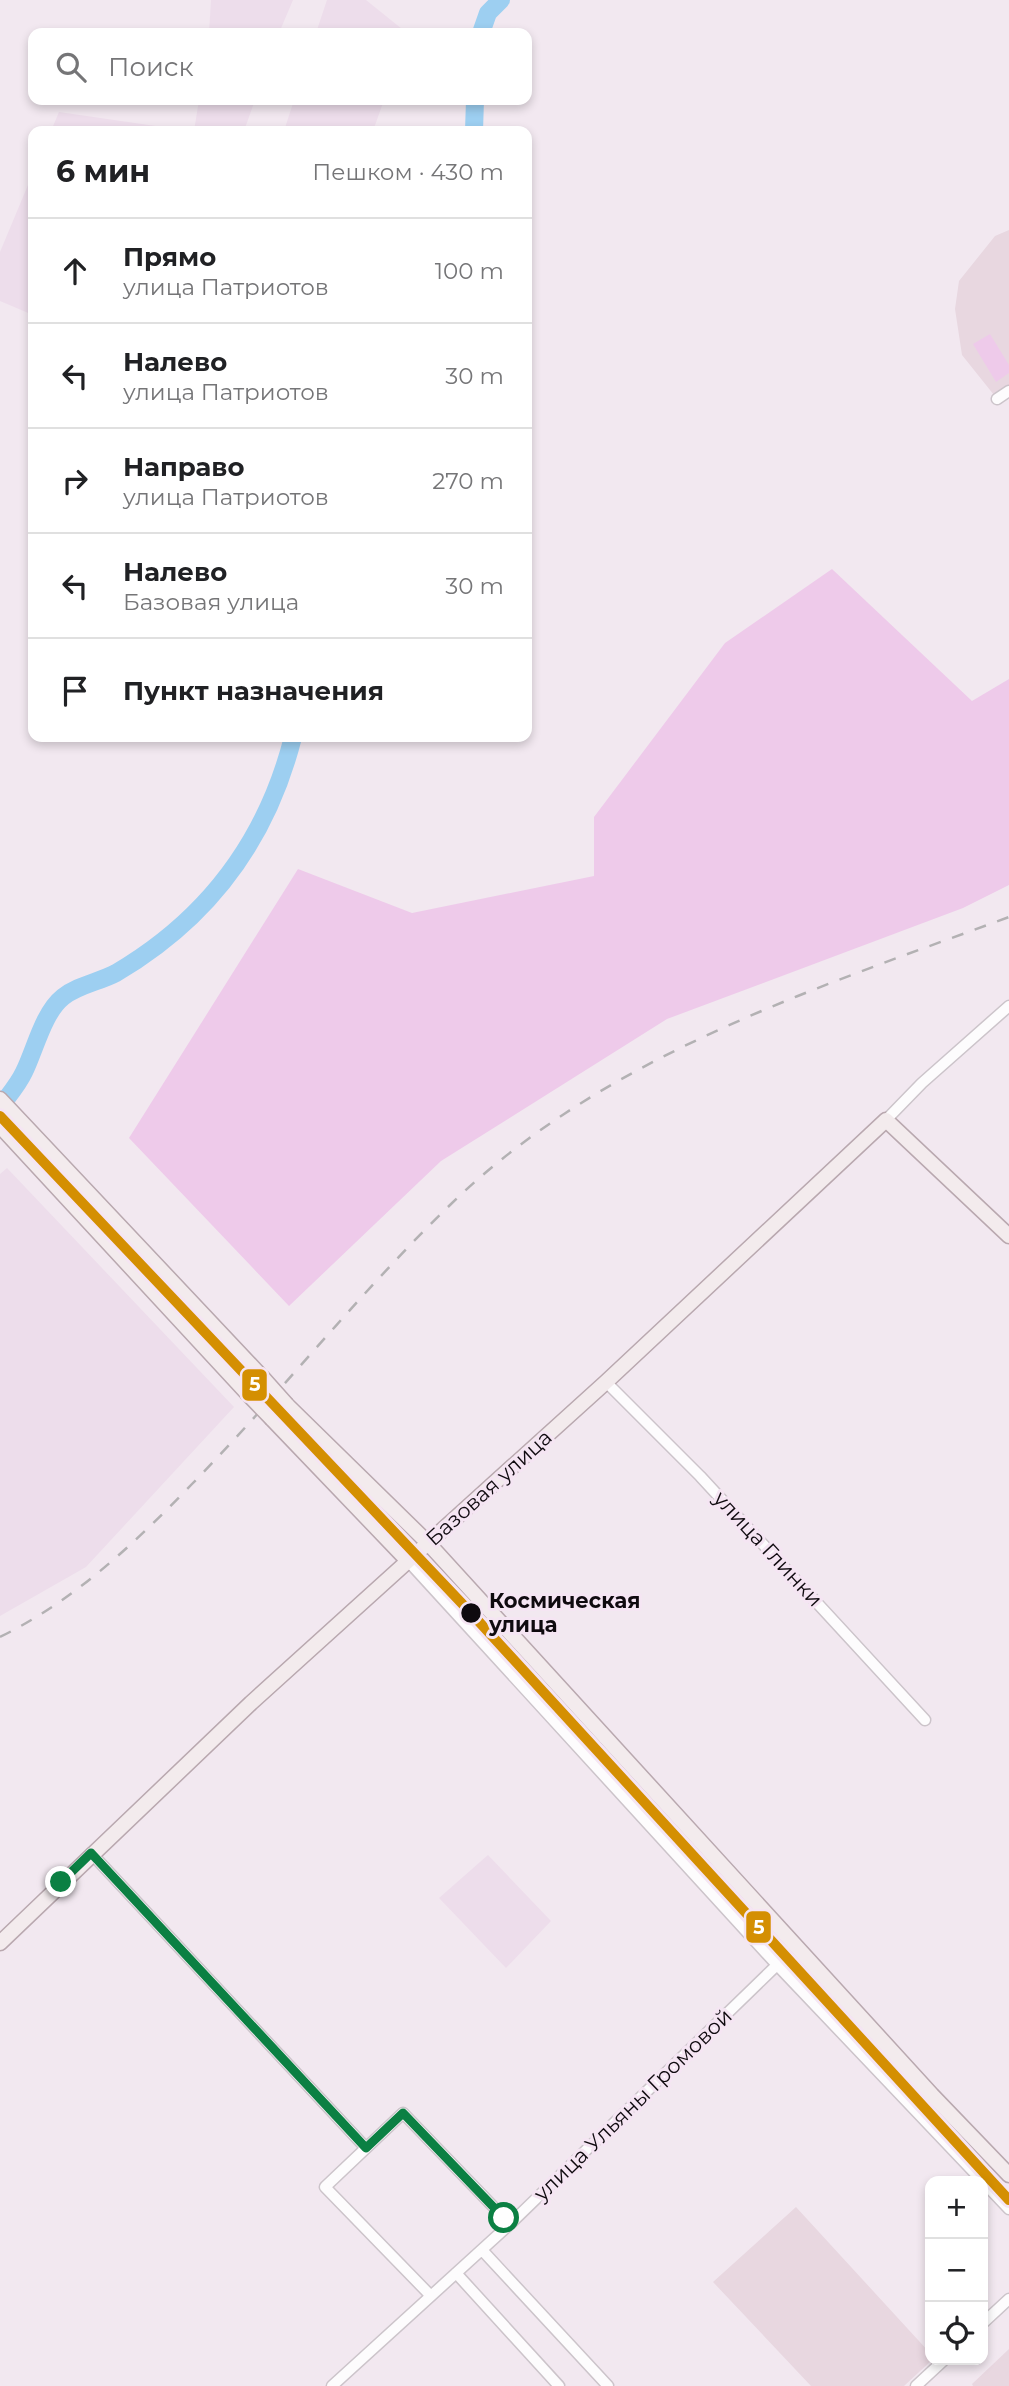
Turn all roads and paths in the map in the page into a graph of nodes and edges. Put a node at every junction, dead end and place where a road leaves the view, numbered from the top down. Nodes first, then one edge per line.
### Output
1 (1009, 391) edge
2 (997, 399) dead end
3 (1009, 1006) edge
4 (0, 1100) edge
5 (886, 1120) junction
6 (0, 1126) edge
7 (1009, 1236) edge
8 (606, 1382) junction
9 (428, 1544) junction
10 (408, 1561) junction
11 (925, 1720) dead end
12 (91, 1853) junction
13 (0, 1943) edge
14 (777, 1965) junction
15 (366, 2148) junction
16 (1009, 2175) edge
17 (1009, 2209) edge
18 (510, 2224) junction
19 (482, 2250) junction
20 (456, 2273) junction
21 (431, 2296) junction
22 (1009, 2298) edge
23 (988, 2318) edge
24 (939, 2365) edge
25 (337, 2385) edge
26 (559, 2386) edge
27 (608, 2386) edge
28 (916, 2386) edge

1 - 2 street
3 - 5 street
4 - 9 main road, bridge
5 - 7 main road
5 - 8 main road, Базовая улица
6 - 10 main road, bridge
8 - 9 main road, Базовая улица
8 - 11 street, улица Глинки
9 - 10 main road, Базовая улица
9 - 16 main road
10 - 12 main road, Базовая улица
10 - 14 street
12 - 13 main road, Базовая улица
12 - 15 street
14 - 17 street
14 - 18 street, улица Ульяны Громовой
15 - 18 street
15 - 21 street
18 - 19 street, улица Ульяны Громовой
19 - 20 street, улица Ульяны Громовой
19 - 27 street
20 - 21 street, улица Ульяны Громовой
20 - 26 street
21 - 25 street, улица Ульяны Громовой
22 - 23 street
24 - 28 street

